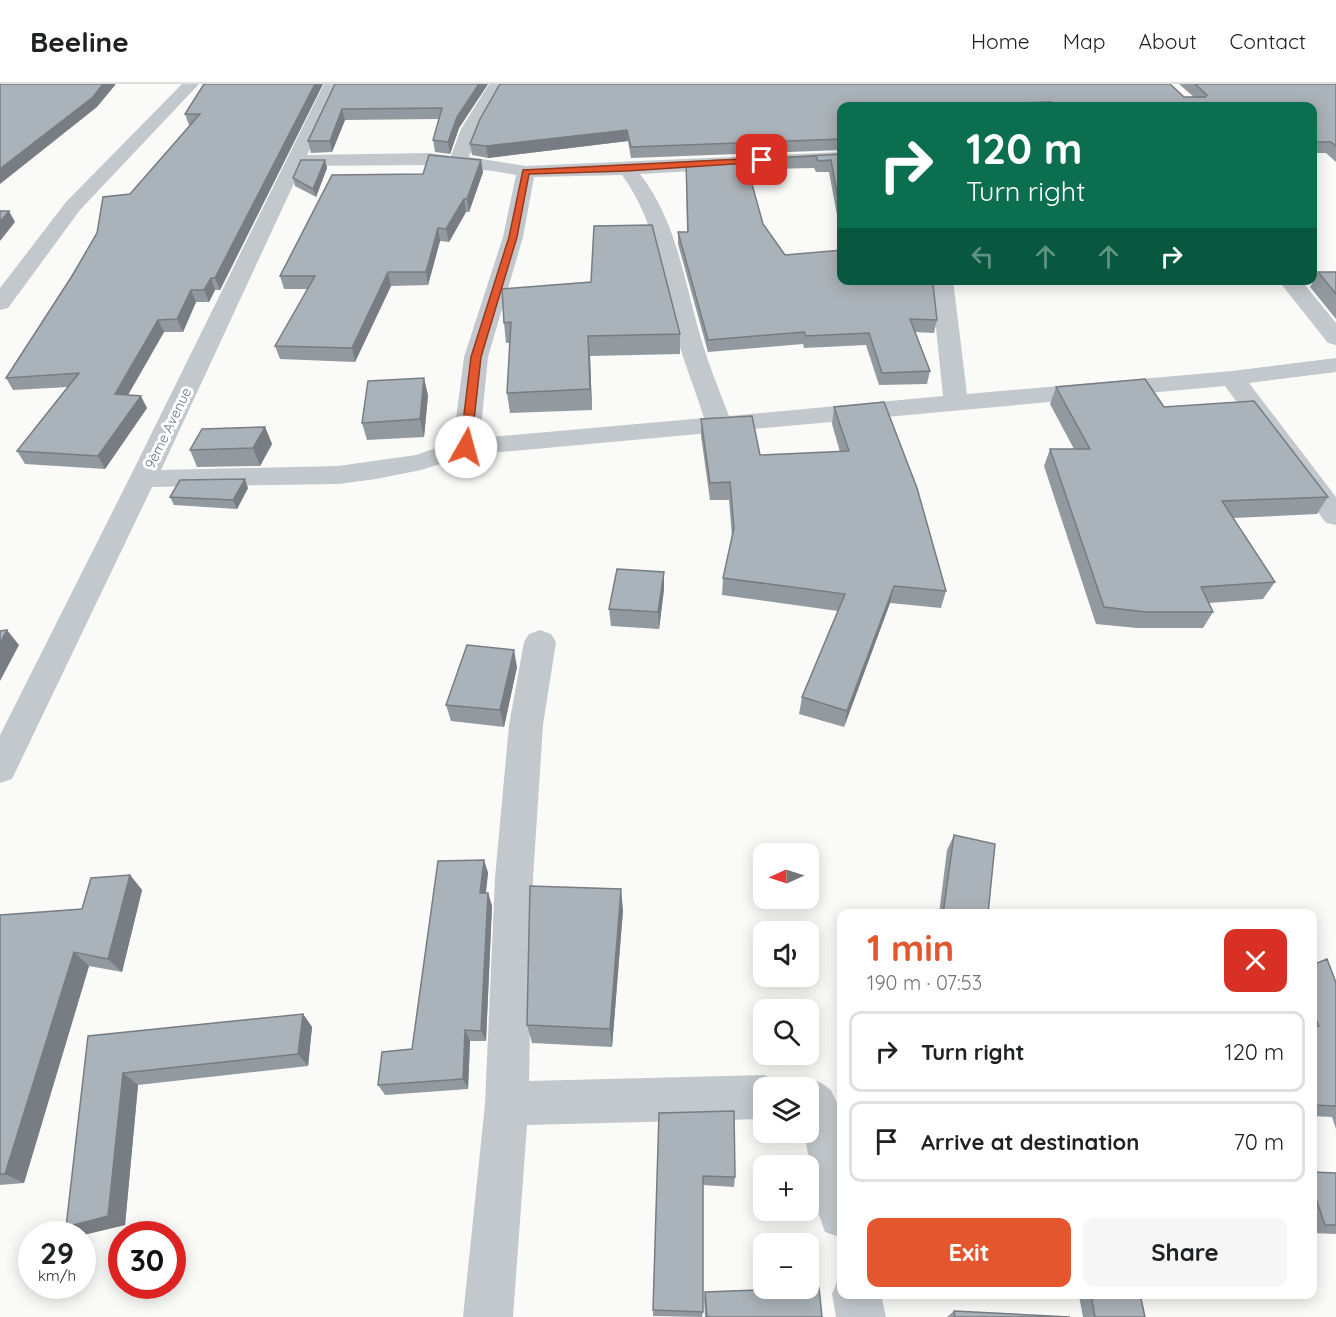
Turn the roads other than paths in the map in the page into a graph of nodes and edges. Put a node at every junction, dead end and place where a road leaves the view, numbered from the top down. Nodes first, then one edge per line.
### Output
1 (190, 84) edge
2 (332, 84) edge
3 (497, 84) edge
4 (837, 157) edge
5 (296, 161) junction
6 (458, 161) junction
7 (627, 169) junction
8 (526, 172) junction
9 (943, 285) edge
10 (1293, 285) edge
11 (0, 303) edge
12 (1336, 338) edge
13 (1336, 365) edge
14 (1232, 378) junction
15 (956, 403) junction
16 (719, 424) junction
17 (466, 447) junction
18 (143, 479) junction
19 (1336, 516) edge
20 (540, 642) dead end
21 (0, 769) edge
22 (753, 1097) edge
23 (507, 1104) junction
24 (819, 1109) edge
25 (837, 1189) edge
26 (857, 1299) edge
27 (488, 1317) edge
28 (861, 1317) edge

1 - 11 street
2 - 5 street, 9ème Avenue
3 - 6 street
4 - 7 street
5 - 6 street
5 - 18 street, 9ème Avenue
6 - 8 street
7 - 8 street
7 - 16 street
8 - 17 street
9 - 15 street
10 - 12 street
13 - 14 street
14 - 15 street
14 - 19 street
15 - 16 street
16 - 17 street
17 - 18 street
18 - 21 street, 9ème Avenue
20 - 23 street
22 - 23 street
23 - 27 street
24 - 25 street
26 - 28 street

